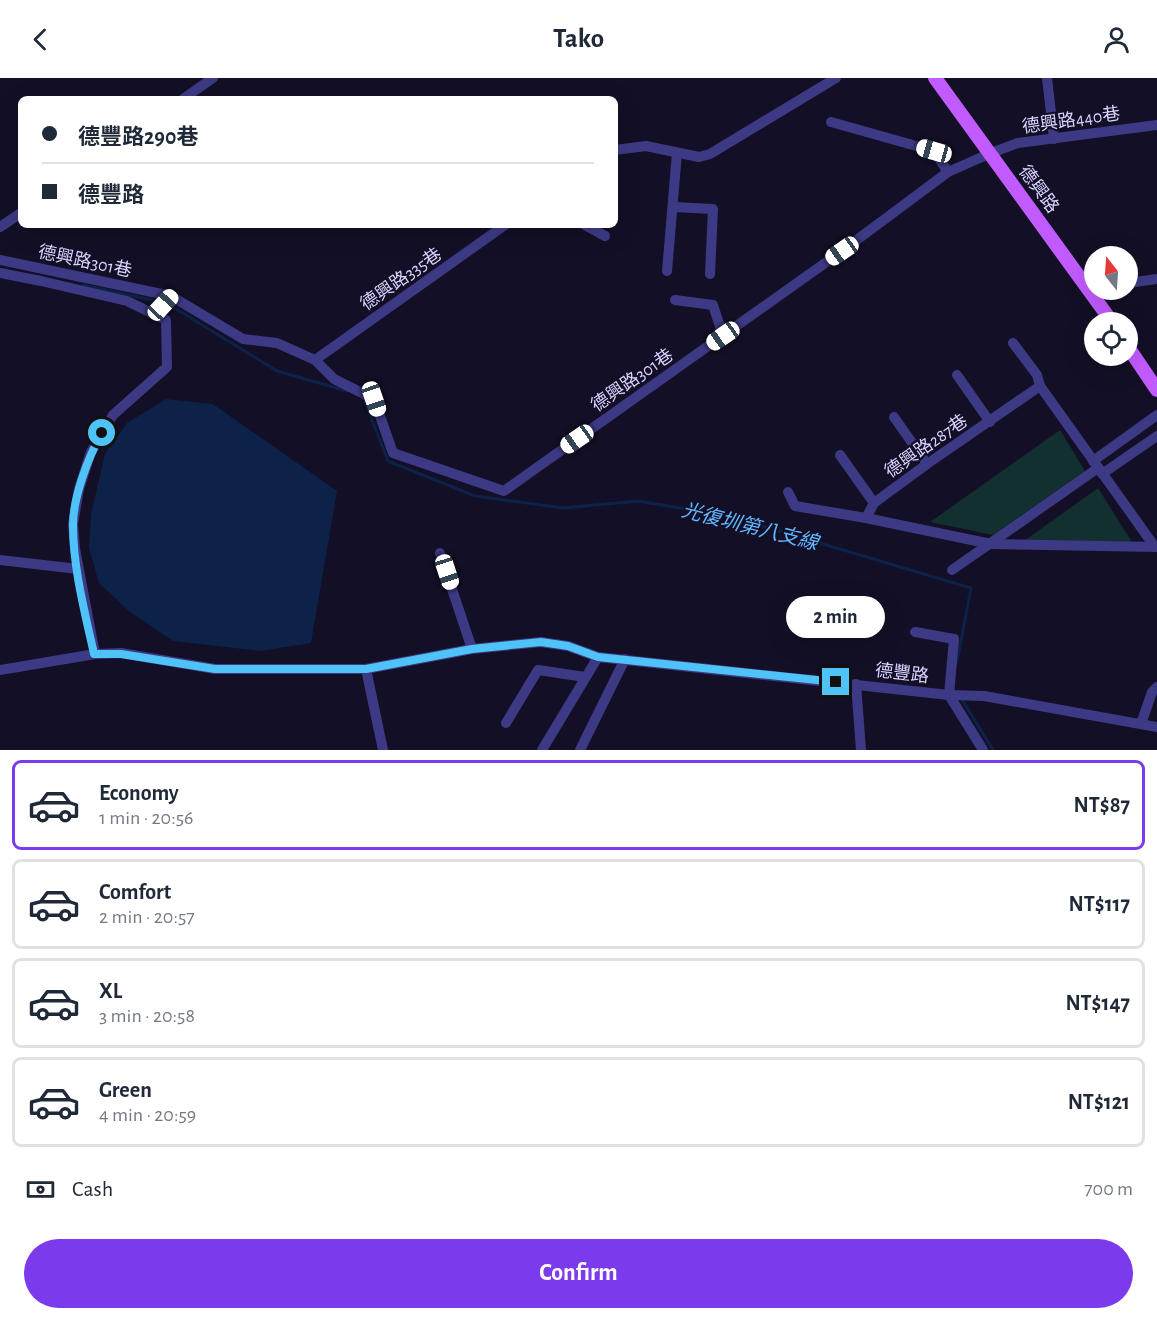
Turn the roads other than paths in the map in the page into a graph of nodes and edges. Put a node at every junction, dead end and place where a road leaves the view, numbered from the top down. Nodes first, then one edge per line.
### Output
1 (213, 78) edge
2 (836, 78) edge
3 (935, 78) edge
4 (1047, 78) edge
5 (187, 96) edge
6 (831, 122) dead end
7 (1157, 125) edge
8 (1054, 139) junction
9 (618, 150) edge
10 (677, 153) junction
11 (991, 153) junction
12 (948, 172) junction
13 (673, 207) junction
14 (18, 215) edge
15 (0, 227) edge
16 (501, 228) edge
17 (590, 228) edge
18 (605, 236) dead end
19 (0, 260) edge
20 (667, 271) dead end
21 (0, 273) edge
22 (710, 274) dead end
23 (1084, 276) edge
24 (1157, 279) edge
25 (1138, 282) edge
26 (171, 296) junction
27 (675, 300) dead end
28 (154, 314) junction
29 (723, 336) junction
30 (1013, 343) dead end
31 (315, 360) junction
32 (1138, 362) edge
33 (957, 375) dead end
34 (1040, 386) junction
35 (1157, 390) edge
36 (1157, 415) edge
37 (894, 417) dead end
38 (990, 422) junction
39 (1157, 436) edge
40 (840, 455) dead end
41 (927, 464) junction
42 (1098, 467) junction
43 (788, 492) dead end
44 (874, 503) junction
45 (866, 518) junction
46 (991, 544) junction
47 (1156, 547) edge
48 (440, 554) dead end
49 (0, 560) edge
50 (78, 569) junction
51 (952, 570) dead end
52 (915, 632) dead end
53 (472, 649) junction
54 (94, 654) junction
55 (598, 657) junction
56 (625, 659) junction
57 (366, 669) junction
58 (0, 670) edge
59 (585, 677) junction
60 (856, 684) junction
61 (1157, 687) edge
62 (949, 695) junction
63 (1142, 721) dead end
64 (507, 723) dead end
65 (1157, 727) edge
66 (383, 750) edge
67 (542, 750) edge
68 (580, 750) edge
69 (861, 750) edge
70 (983, 750) edge

1 - 5 street
2 - 10 street
3 - 11 main road, 德興路
4 - 8 street
6 - 12 street
7 - 8 street, 德興路440巷
8 - 11 street, 德興路440巷
9 - 10 street
10 - 13 street
11 - 12 street, 德興路301巷
11 - 23 main road, 德興路
12 - 29 street, 德興路301巷
13 - 20 street
13 - 22 street
14 - 15 street
16 - 31 street, 德興路335巷
17 - 18 street
19 - 26 street, 德興路301巷
21 - 28 street
24 - 25 street
26 - 28 street
26 - 31 street, 德興路301巷
27 - 29 street
28 - 50 street
29 - 31 street, 德興路301巷
30 - 34 street
32 - 35 main road
33 - 38 street
34 - 38 street, 德興路287巷
34 - 42 street
36 - 42 street
37 - 41 street
38 - 41 street, 德興路287巷
39 - 42 street
40 - 44 street
41 - 44 street, 德興路287巷
42 - 46 street
42 - 47 street
43 - 45 street
44 - 45 street, 德興路287巷
45 - 46 street
46 - 47 street
46 - 51 street
48 - 53 street
49 - 50 street
50 - 54 street
52 - 62 street
53 - 55 street, 德豐路
53 - 57 street, 德豐路
54 - 57 street, 德豐路
54 - 58 street, 德豐路
55 - 56 street, 德豐路
55 - 59 street
56 - 60 street, 德豐路
56 - 68 street
57 - 66 street
59 - 64 street
59 - 67 street
60 - 62 street, 德豐路
60 - 69 street
61 - 63 street
62 - 65 street, 德豐路
62 - 70 street

